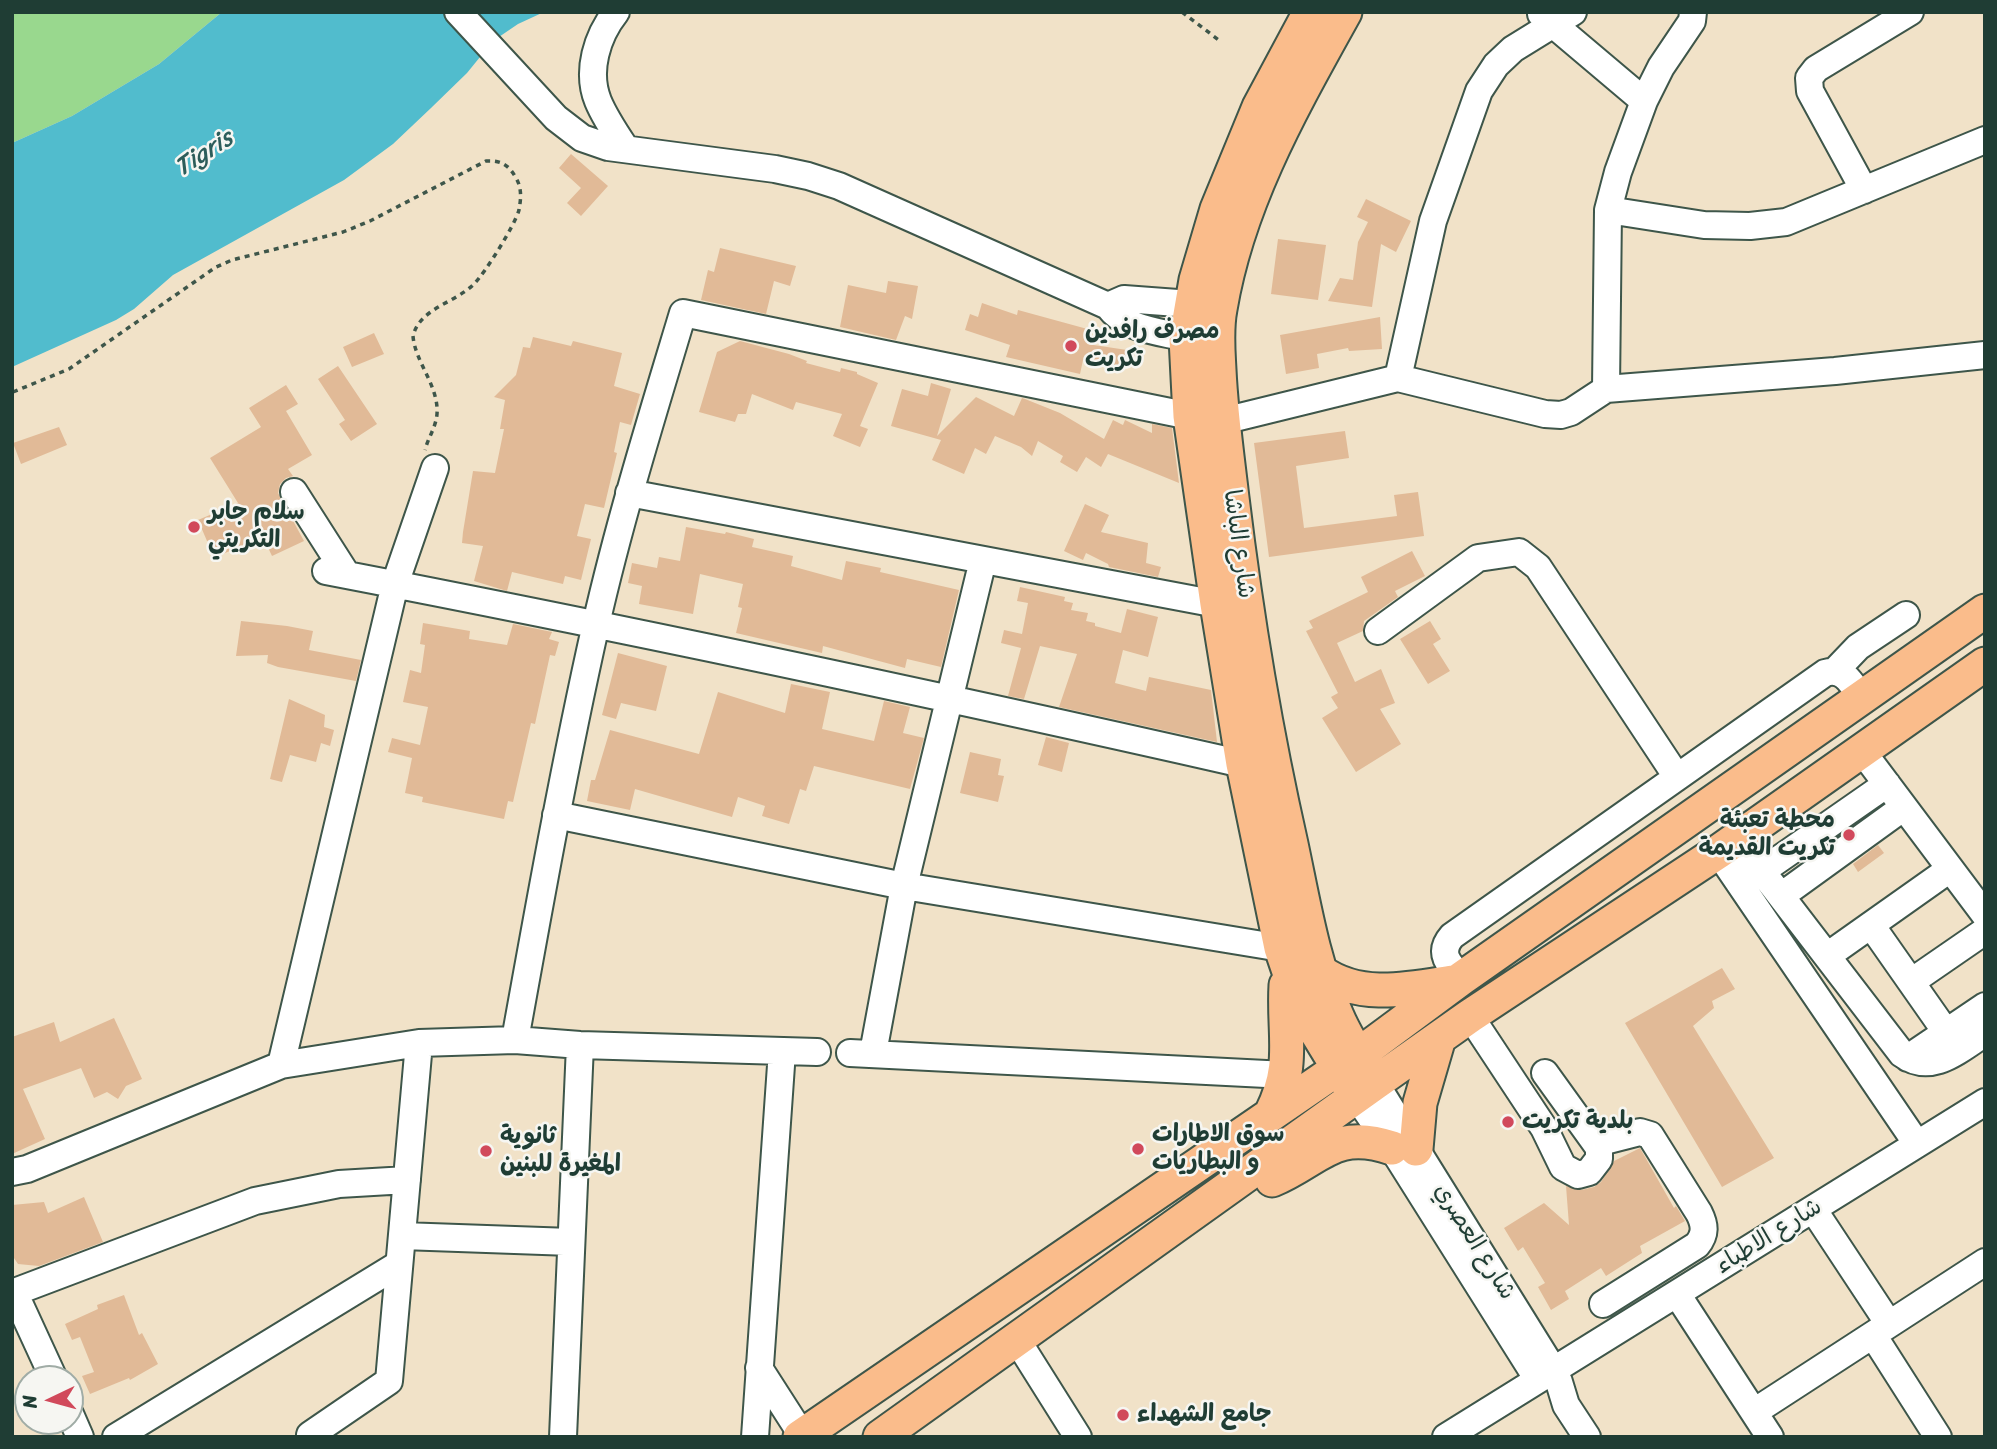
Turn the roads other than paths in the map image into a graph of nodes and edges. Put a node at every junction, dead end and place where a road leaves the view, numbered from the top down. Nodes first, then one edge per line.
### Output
1 (458, 12) edge
2 (617, 12) edge
3 (1310, 12) edge
4 (1345, 12) edge
5 (1693, 12) edge
6 (1910, 12) edge
7 (1555, 16) edge
8 (1644, 101) junction
9 (1985, 140) edge
10 (626, 149) junction
11 (1864, 190) junction
12 (1608, 210) junction
13 (1191, 304) junction
14 (1108, 306) junction
15 (1186, 338) junction
16 (1985, 355) edge
17 (1398, 378) junction
18 (1606, 389) junction
19 (1190, 416) junction
20 (1223, 421) junction
21 (430, 464) road end
22 (294, 492) dead end
23 (629, 493) junction
24 (983, 560) junction
25 (396, 584) junction
26 (1217, 604) junction
27 (1985, 611) edge
28 (1906, 615) dead end
29 (596, 623) junction
30 (1378, 631) dead end
31 (1985, 664) edge
32 (1835, 671) junction
33 (1861, 697) junction
34 (951, 698) junction
35 (1862, 751) junction
36 (1242, 764) junction
37 (1677, 777) junction
38 (1886, 784) junction
39 (1904, 807) junction
40 (556, 815) junction
41 (1728, 846) junction
42 (1950, 869) junction
43 (904, 886) junction
44 (1773, 886) junction
45 (1754, 906) junction
46 (1985, 915) edge
47 (1871, 925) junction
48 (1985, 931) edge
49 (1827, 956) junction
50 (1285, 958) junction
51 (1321, 972) junction
52 (1461, 980) junction
53 (1911, 982) junction
54 (1985, 1006) edge
55 (1470, 1016) junction
56 (1946, 1032) junction
57 (1985, 1033) edge
58 (1439, 1038) junction
59 (514, 1040) junction
60 (419, 1043) junction
61 (580, 1045) junction
62 (782, 1051) junction
63 (817, 1052) dead end
64 (1908, 1058) junction
65 (281, 1065) junction
66 (1545, 1073) dead end
67 (1286, 1075) junction
68 (1357, 1076) junction
69 (1985, 1102) edge
70 (1271, 1114) junction
71 (1597, 1143) junction
72 (1917, 1143) junction
73 (1404, 1148) junction
74 (12, 1172) edge
75 (407, 1180) junction
76 (1226, 1190) junction
77 (1813, 1209) junction
78 (402, 1236) junction
79 (571, 1242) junction
80 (1985, 1262) edge
81 (399, 1264) junction
82 (13, 1292) edge
83 (1677, 1294) junction
84 (1603, 1304) dead end
85 (1881, 1329) junction
86 (1017, 1340) junction
87 (47, 1365) edge
88 (759, 1368) junction
89 (1546, 1376) junction
90 (1754, 1412) junction
91 (310, 1434) dead end
92 (801, 1436) edge
93 (116, 1437) edge
94 (563, 1437) edge
95 (755, 1437) edge
96 (880, 1437) edge
97 (1078, 1437) edge
98 (1446, 1437) edge
99 (1587, 1437) edge
100 (1770, 1437) edge
101 (1938, 1437) edge

1 - 10 street
2 - 10 street
3 - 13 main road
4 - 20 main road, شارع الباشا
5 - 8 street
6 - 11 street
7 - 8 street
7 - 17 street
8 - 12 street
9 - 11 street
10 - 14 street
11 - 12 street
12 - 18 street
13 - 14 street
13 - 15 main road
14 - 15 street
15 - 19 main road
16 - 18 street
17 - 18 street
17 - 20 street
19 - 23 street
19 - 26 main road
20 - 51 main road, شارع الباشا
21 - 25 street
22 - 25 street
23 - 24 street
23 - 29 street
24 - 26 street
24 - 34 street
25 - 29 street
25 - 65 street
26 - 36 main road
27 - 33 main road
28 - 32 street
29 - 34 street
29 - 40 street
30 - 37 street
31 - 35 main road
32 - 33 street
32 - 37 street
33 - 52 main road
34 - 36 street
34 - 43 street
35 - 38 street
35 - 41 main road
36 - 50 main road
37 - 52 street
38 - 39 street
38 - 44 street
39 - 42 street
39 - 44 street
40 - 43 street
40 - 59 street
41 - 44 street
41 - 45 street
41 - 55 main road
42 - 46 street
42 - 47 street
43 - 50 street
43 - 67 street
44 - 45 street
44 - 49 street
45 - 72 street
47 - 49 street
47 - 53 street
48 - 53 street
49 - 64 street
50 - 67 main road
50 - 68 main road
51 - 52 main road
51 - 68 main road, شارع الباشا
52 - 68 main road
53 - 56 street
54 - 56 street
55 - 58 main road
55 - 71 street
56 - 64 street
57 - 64 street
58 - 68 main road
58 - 73 main road
59 - 60 street
59 - 61 street
60 - 65 street
60 - 75 street
61 - 62 street
61 - 79 street
62 - 63 street
62 - 88 street
65 - 74 street
66 - 71 street
67 - 70 main road
68 - 70 main road
68 - 73 street, شارع العصري
68 - 76 main road
69 - 72 street, شارع الاطباء
70 - 92 main road
71 - 84 street
72 - 77 street, شارع الاطباء
73 - 76 main road
73 - 89 street, شارع العصري
75 - 78 street
75 - 82 street
76 - 86 main road
77 - 83 street, شارع الاطباء
77 - 85 street
78 - 79 street
78 - 81 street
79 - 94 street
80 - 85 street
81 - 91 street
81 - 93 street
82 - 87 street
83 - 89 street, شارع الاطباء
83 - 90 street
85 - 90 street
85 - 101 street
86 - 96 main road
86 - 97 street
88 - 92 street
88 - 95 street
89 - 98 street, شارع الاطباء
89 - 99 street, شارع العصري
90 - 100 street

